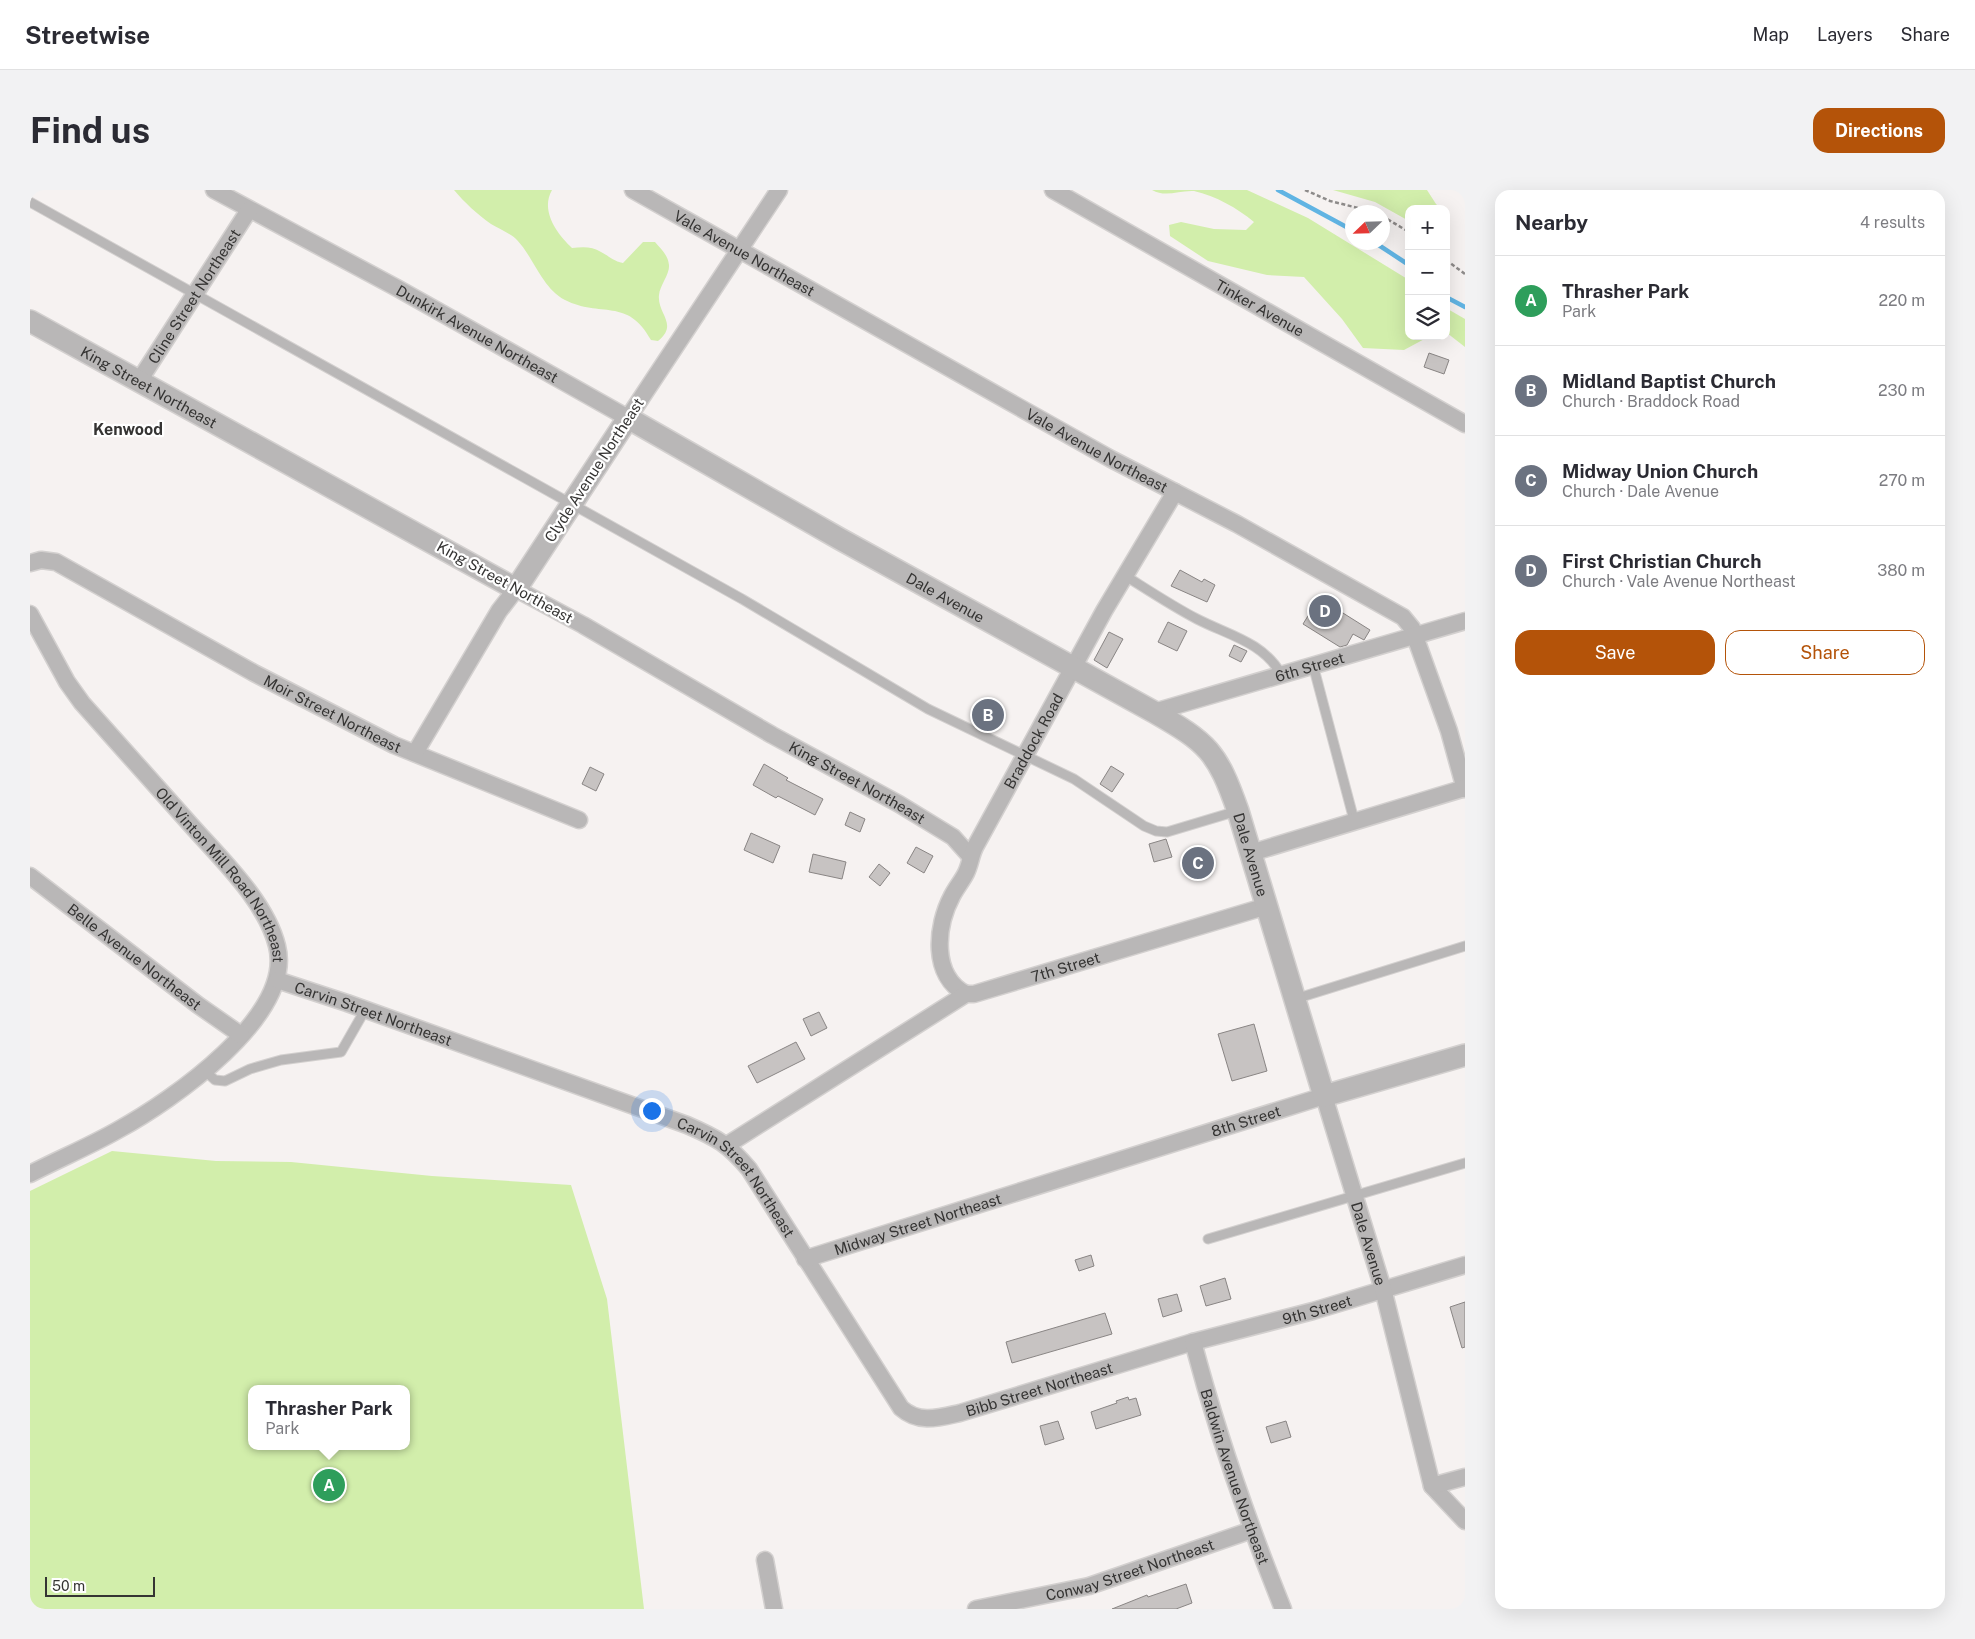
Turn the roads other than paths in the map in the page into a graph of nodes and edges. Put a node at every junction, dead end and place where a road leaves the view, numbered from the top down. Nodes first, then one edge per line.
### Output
1 (214, 190) edge
2 (633, 190) edge
3 (779, 190) edge
4 (1053, 190) edge
5 (30, 202) edge
6 (249, 210) junction
7 (740, 250) junction
8 (196, 294) junction
9 (30, 321) edge
10 (139, 381) junction
11 (628, 418) junction
12 (1465, 424) edge
13 (739, 480) joint
14 (1175, 492) junction
15 (572, 505) junction
16 (30, 563) edge
17 (1124, 575) junction
18 (516, 589) junction
19 (30, 614) edge
20 (1465, 621) edge
21 (1415, 635) junction
22 (1313, 665) junction
23 (1074, 668) junction
24 (1281, 674) junction
25 (1154, 712) junction
26 (415, 753) junction
27 (1024, 754) junction
28 (1465, 788) edge
29 (1238, 811) junction
30 (579, 820) dead end
31 (1354, 820) junction
32 (1251, 852) junction
33 (970, 856) junction
34 (30, 876) edge
35 (1267, 906) junction
36 (1465, 946) edge
37 (277, 980) junction
38 (966, 994) junction
39 (1294, 999) junction
40 (366, 1010) junction
41 (241, 1035) junction
42 (1465, 1055) edge
43 (204, 1070) junction
44 (1324, 1096) junction
45 (727, 1145) junction
46 (1465, 1163) edge
47 (30, 1174) edge
48 (1029, 1188) joint
49 (1354, 1196) junction
50 (1208, 1239) dead end
51 (805, 1258) junction
52 (1465, 1265) edge
53 (1383, 1289) junction
54 (1193, 1342) junction
55 (1168, 1351) joint
56 (909, 1415) joint
57 (1465, 1476) edge
58 (1432, 1486) junction
59 (1465, 1521) edge
60 (1252, 1530) junction
61 (766, 1560) dead end
62 (774, 1609) edge
63 (976, 1609) edge
64 (1284, 1609) edge

1 - 6 street, Dunkirk Avenue Northeast
2 - 7 street, Vale Avenue Northeast
3 - 7 street, Clyde Avenue Northeast
4 - 12 street, Tinker Avenue
5 - 8 lane
6 - 8 street, Cline Street Northeast
6 - 11 street, Dunkirk Avenue Northeast
7 - 11 street, Clyde Avenue Northeast
7 - 14 street, Vale Avenue Northeast
8 - 10 street, Cline Street Northeast
8 - 15 lane
9 - 10 street, King Street Northeast
10 - 18 street, King Street Northeast
11 - 13 street, Dunkirk Avenue Northeast
11 - 15 street, Clyde Avenue Northeast
13 - 23 street, Dale Avenue
14 - 17 street, Braddock Road
14 - 21 street, Vale Avenue Northeast
15 - 18 street, Clyde Avenue Northeast
15 - 27 lane
16 - 26 street, Moir Street Northeast
17 - 23 street, Braddock Road
17 - 24 lane
18 - 26 street, Clyde Avenue Northeast
18 - 33 street, King Street Northeast
19 - 37 street, Old Vinton Mill Road Northeast
20 - 21 street, 6th Street
21 - 22 street, 6th Street
21 - 28 street, Vale Avenue Northeast
22 - 24 street, 6th Street
22 - 31 lane
23 - 25 street, Dale Avenue
23 - 27 street, Braddock Road
24 - 25 street, 6th Street
25 - 29 street, Dale Avenue
26 - 30 street, Moir Street Northeast
27 - 29 lane
27 - 33 street, Braddock Road
28 - 31 street
29 - 32 street, Dale Avenue
31 - 32 street
32 - 35 street, Dale Avenue
33 - 38 street, Braddock Road
34 - 41 street, Belle Avenue Northeast
35 - 38 street, 7th Street
35 - 39 street, Dale Avenue
36 - 39 lane
37 - 40 street, Carvin Street Northeast
37 - 41 street, Old Vinton Mill Road Northeast
38 - 45 street, 7th Street
39 - 44 street, Dale Avenue
40 - 43 lane
40 - 45 street, Carvin Street Northeast
41 - 43 street, Old Vinton Mill Road Northeast
42 - 44 street, 8th Street
43 - 47 street, Old Vinton Mill Road Northeast
44 - 48 street, 8th Street
44 - 49 street, Dale Avenue
45 - 51 street, Carvin Street Northeast
46 - 49 lane
48 - 51 street, Midway Street Northeast
49 - 50 lane
49 - 53 street, Dale Avenue
51 - 56 street, Carvin Street Northeast
52 - 53 street, 9th Street
53 - 54 street, 9th Street
53 - 58 street, Dale Avenue
54 - 55 street, 9th Street
54 - 60 street, Baldwin Avenue Northeast
55 - 56 street, Bibb Street Northeast
57 - 58 street
58 - 59 street
60 - 63 street, Conway Street Northeast
60 - 64 street, Baldwin Avenue Northeast
61 - 62 street

